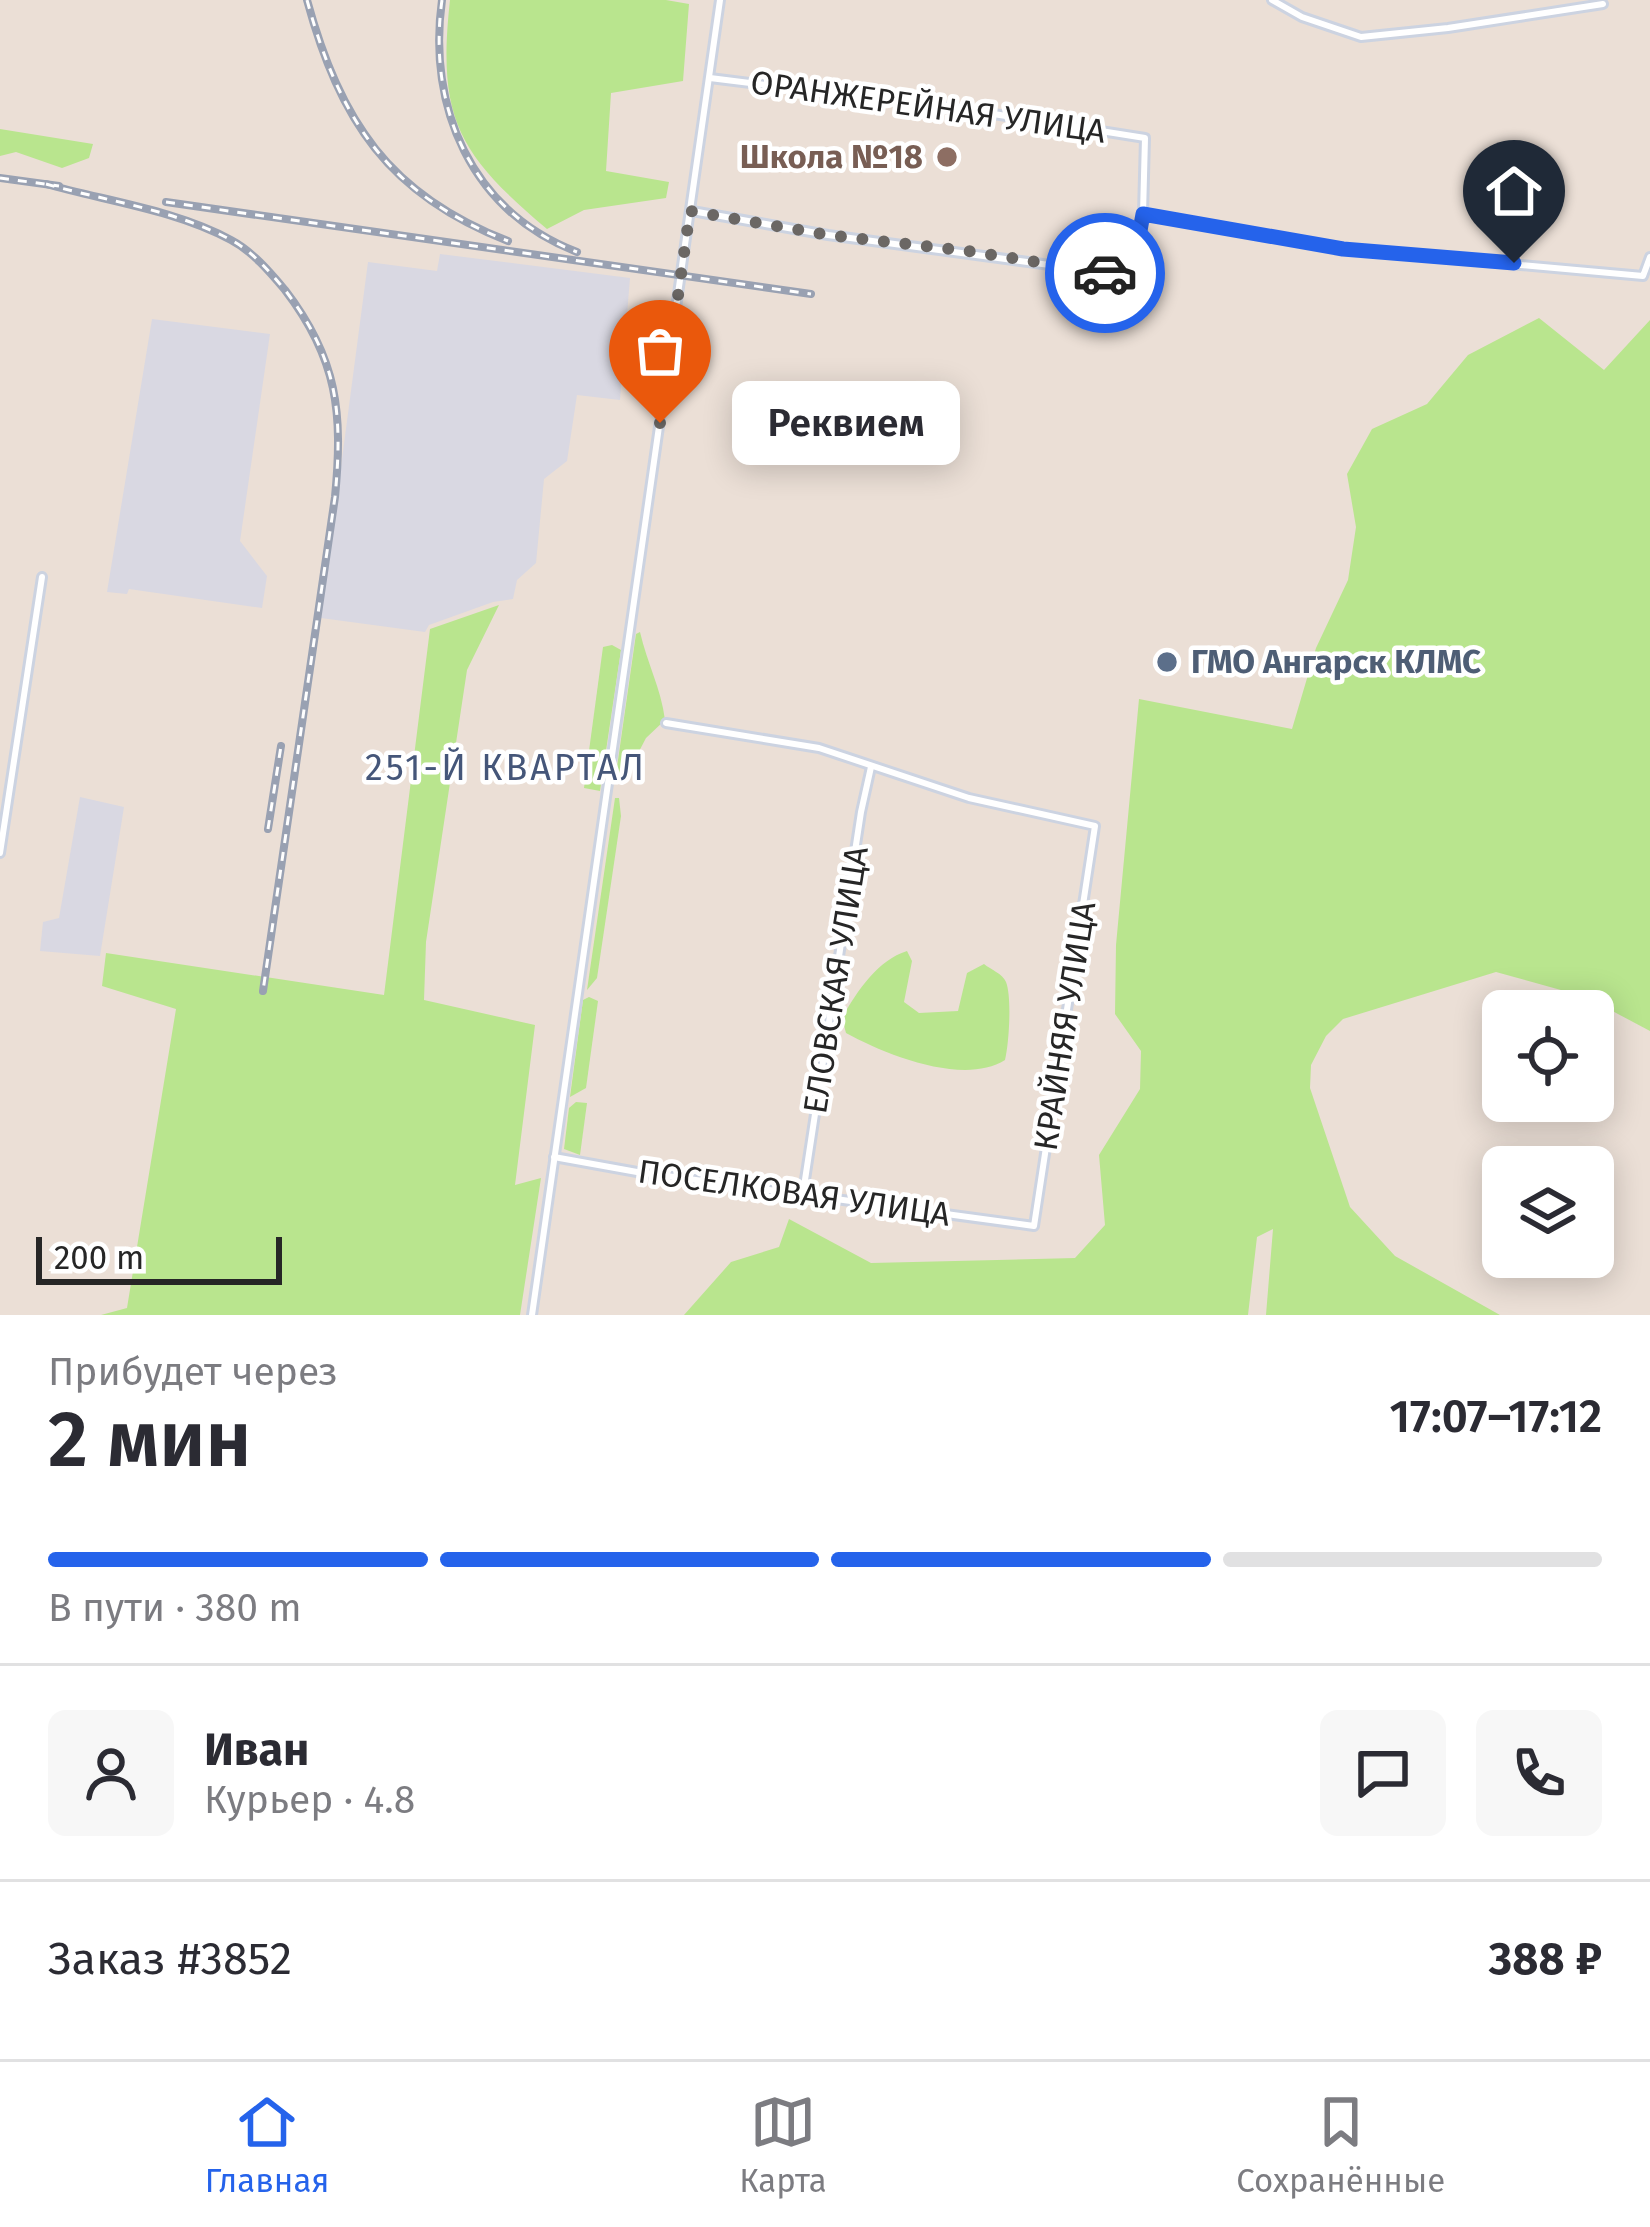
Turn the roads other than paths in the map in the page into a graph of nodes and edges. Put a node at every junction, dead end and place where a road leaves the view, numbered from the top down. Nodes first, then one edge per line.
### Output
1 (720, 0) edge
2 (1271, 0) edge
3 (1544, 0) edge
4 (1603, 4) dead end
5 (1543, 11) junction
6 (710, 78) junction
7 (690, 211) junction
8 (1143, 214) junction
9 (1650, 256) edge
10 (42, 577) dead end
11 (666, 723) dead end
12 (871, 767) junction
13 (0, 853) edge
14 (554, 1156) junction
15 (803, 1192) junction
16 (1034, 1226) joint
17 (532, 1315) edge

1 - 6 street
2 - 5 street
3 - 5 street
4 - 5 street
6 - 7 street
6 - 8 street, ОРАНЖЕРЕЙНАЯ УЛИЦА
7 - 8 street
7 - 14 street
8 - 9 street
10 - 13 street
11 - 12 street
12 - 15 street, ЕЛОВСКАЯ УЛИЦА
12 - 16 street, КРАЙНЯЯ УЛИЦА
14 - 15 street, ПОСЕЛКОВАЯ УЛИЦА
14 - 17 street
15 - 16 street, ПОСЕЛКОВАЯ УЛИЦА

